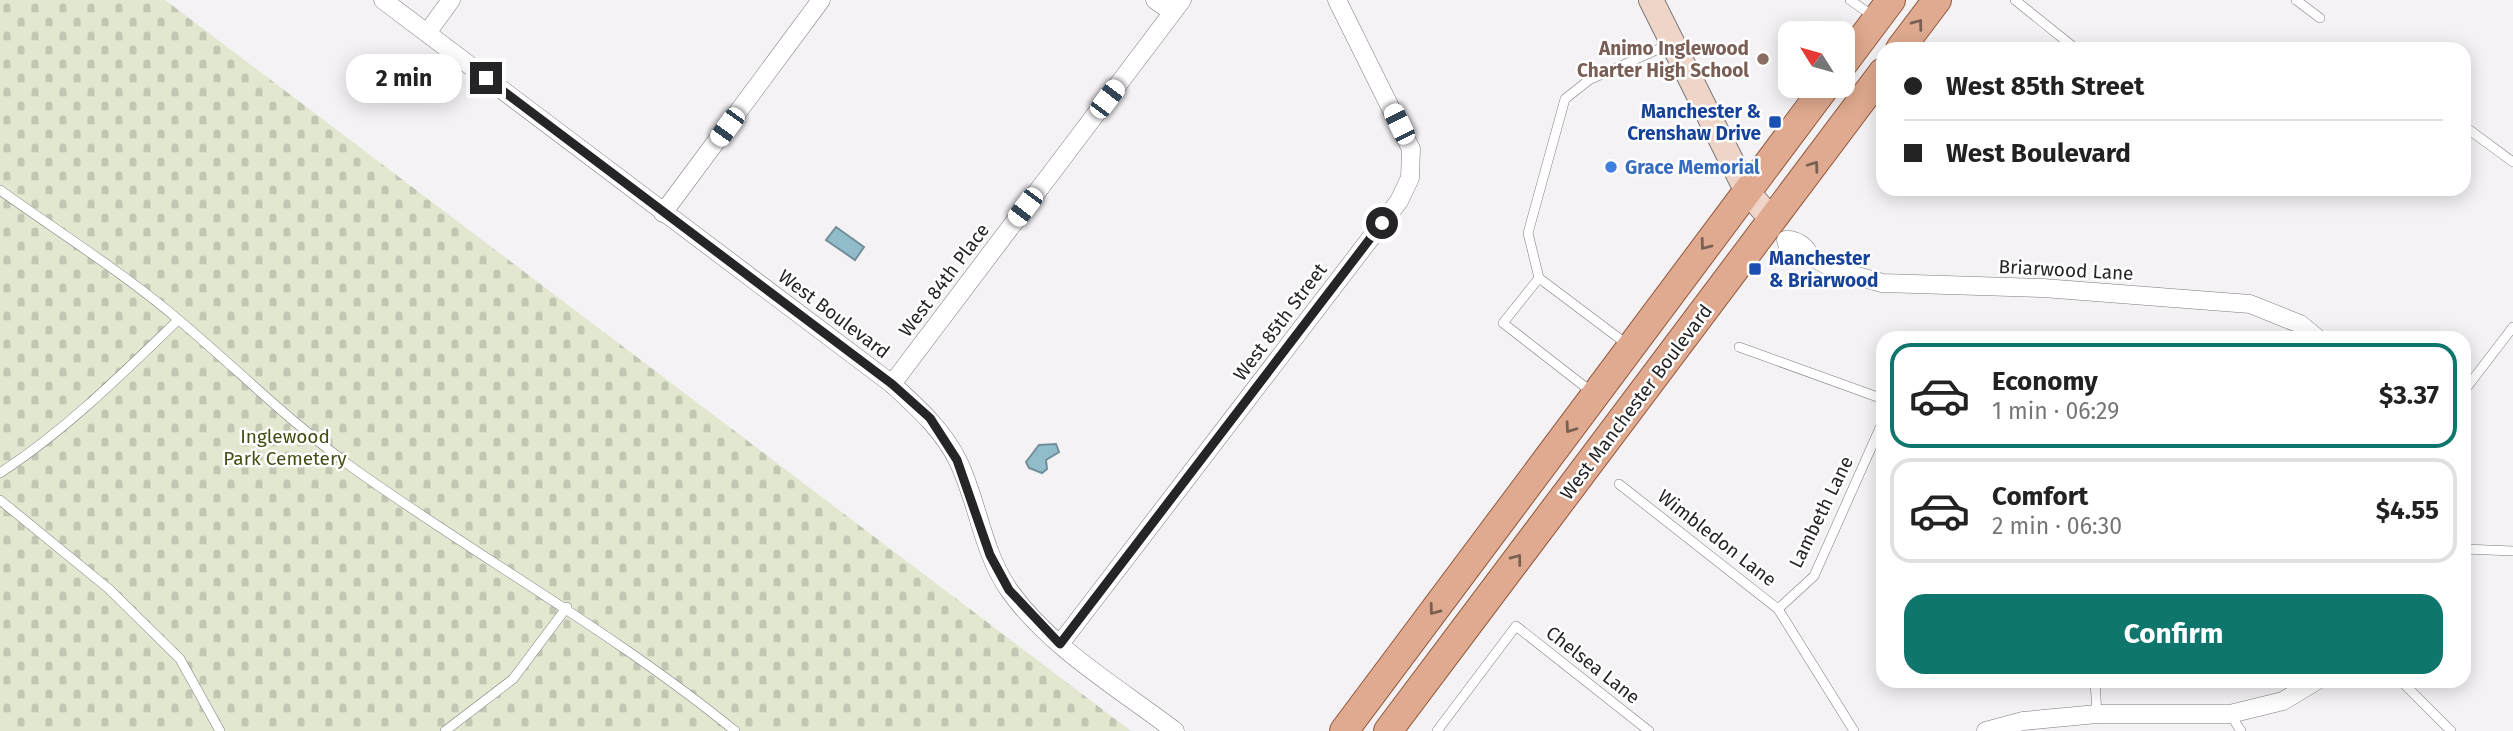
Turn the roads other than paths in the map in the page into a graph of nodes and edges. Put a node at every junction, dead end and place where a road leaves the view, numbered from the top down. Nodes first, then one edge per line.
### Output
1 (383, 0) edge
2 (452, 0) edge
3 (821, 0) edge
4 (1155, 0) edge
5 (1337, 0) edge
6 (1651, 0) edge
7 (1850, 0) edge
8 (1937, 0) edge
9 (2015, 0) edge
10 (2296, 0) edge
11 (1177, 6) edge
12 (1884, 10) edge
13 (2320, 18) dead end
14 (427, 33) junction
15 (1905, 42) edge
16 (2067, 42) edge
17 (1672, 43) junction
18 (1855, 48) edge
19 (1876, 83) edge
20 (1817, 98) edge
21 (2471, 131) edge
22 (2513, 162) edge
23 (1746, 190) junction
24 (0, 191) edge
25 (663, 213) junction
26 (1780, 230) junction
27 (1539, 278) junction
28 (178, 320) junction
29 (2513, 327) edge
30 (2308, 331) edge
31 (1630, 346) junction
32 (1739, 347) dead end
33 (2471, 382) edge
34 (892, 384) junction
35 (1594, 394) junction
36 (1876, 396) edge
37 (1876, 437) edge
38 (0, 473) edge
39 (1619, 484) dead end
40 (0, 500) edge
41 (2471, 549) edge
42 (2513, 551) edge
43 (567, 607) junction
44 (1778, 609) junction
45 (1060, 644) junction
46 (2095, 688) edge
47 (2304, 688) edge
48 (2408, 688) edge
49 (2230, 714) junction
50 (2097, 715) junction
51 (2026, 726) edge
52 (220, 731) edge
53 (445, 731) edge
54 (735, 731) edge
55 (1175, 731) edge
56 (1344, 731) edge
57 (1388, 731) edge
58 (1437, 731) edge
59 (1649, 731) edge
60 (1854, 731) edge
61 (1986, 731) edge
62 (2241, 731) edge
63 (2451, 731) edge

1 - 14 street, West Boulevard
2 - 14 street
3 - 25 street
4 - 11 street
5 - 45 street, West 85th Street
6 - 17 main road
7 - 12 lane
15 -> 8 main road
9 - 16 lane
10 - 13 lane
11 - 34 street, West 84th Place
12 - 18 main road
14 - 25 street, West Boulevard
17 - 23 main road
17 - 27 lane
26 -> 19 main road, West Manchester Boulevard
20 - 23 main road, West Manchester Boulevard
21 - 22 lane
23 - 26 main road
23 -> 31 main road, West Manchester Boulevard
24 - 28 lane
25 - 34 street, West Boulevard
26 - 30 street, Briarwood Lane
57 -> 26 main road, West Manchester Boulevard
27 - 31 lane
27 - 35 lane
28 - 38 lane
28 - 43 lane
29 - 33 lane
31 - 35 main road, West Manchester Boulevard
32 - 36 lane
34 - 45 street, West Boulevard
35 -> 56 main road, West Manchester Boulevard
37 - 44 lane, Lambeth Lane
39 - 44 lane, Wimbledon Lane
40 - 52 lane
41 - 42 lane
43 - 53 lane
43 - 54 lane
44 - 60 lane, Wimbledon Lane
45 - 55 street, West Boulevard
46 - 50 lane
47 - 49 street
48 - 63 lane
49 - 50 street
49 - 62 lane
50 - 51 street
51 - 61 street
58 - 59 lane, Chelsea Lane

